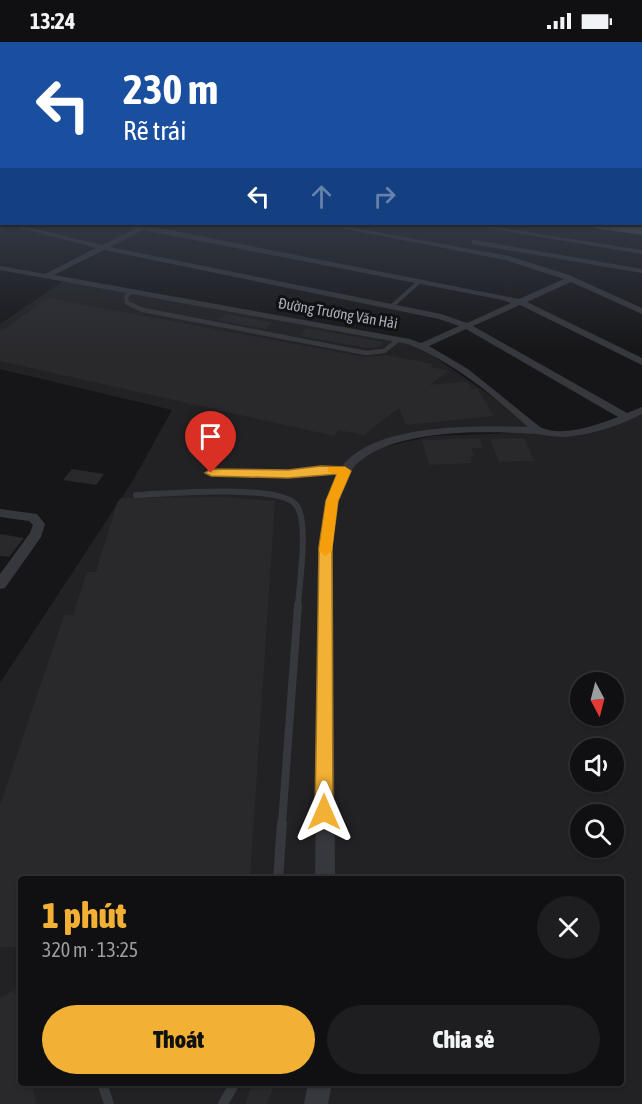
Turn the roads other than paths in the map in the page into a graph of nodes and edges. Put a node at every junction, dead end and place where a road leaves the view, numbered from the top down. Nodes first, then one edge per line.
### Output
1 (90, 254) edge
2 (135, 254) edge
3 (286, 254) edge
4 (480, 254) edge
5 (540, 254) edge
6 (642, 254) edge
7 (0, 268) edge
8 (639, 271) edge
9 (47, 276) junction
10 (571, 279) junction
11 (420, 281) junction
12 (131, 291) junction
13 (522, 303) junction
14 (392, 306) junction
15 (642, 311) edge
16 (465, 325) junction
17 (398, 339) junction
18 (422, 346) junction
19 (642, 362) edge
20 (642, 410) edge
21 (628, 418) junction
22 (540, 431) junction
23 (345, 471) junction
24 (211, 473) dead end
25 (136, 495) dead end
26 (0, 513) edge
27 (0, 584) edge
28 (278, 876) edge
29 (325, 876) edge
30 (103, 1086) edge
31 (233, 1086) edge
32 (319, 1086) edge
33 (109, 1104) edge
34 (223, 1104) edge
35 (316, 1104) edge

1 - 9 street
2 - 14 street
3 - 11 street
4 - 10 street
5 - 8 street
6 - 8 street
7 - 9 street, Đường Trương Văn Hải
9 - 12 street, Đường Trương Văn Hải
10 - 13 street
10 - 15 street
11 - 13 street
11 - 14 lane
12 - 17 street, Đường Trương Văn Hải
12 - 17 lane
13 - 16 street
13 - 19 street
14 - 16 street
16 - 18 street
16 - 21 street
17 - 18 street, Đường Trương Văn Hải
18 - 22 street, Đường Trương Văn Hải
20 - 21 street
21 - 22 street
22 - 23 street
23 - 24 lane
23 - 29 street
25 - 28 lane
26 - 27 street
30 - 33 lane
31 - 34 lane
32 - 35 street

